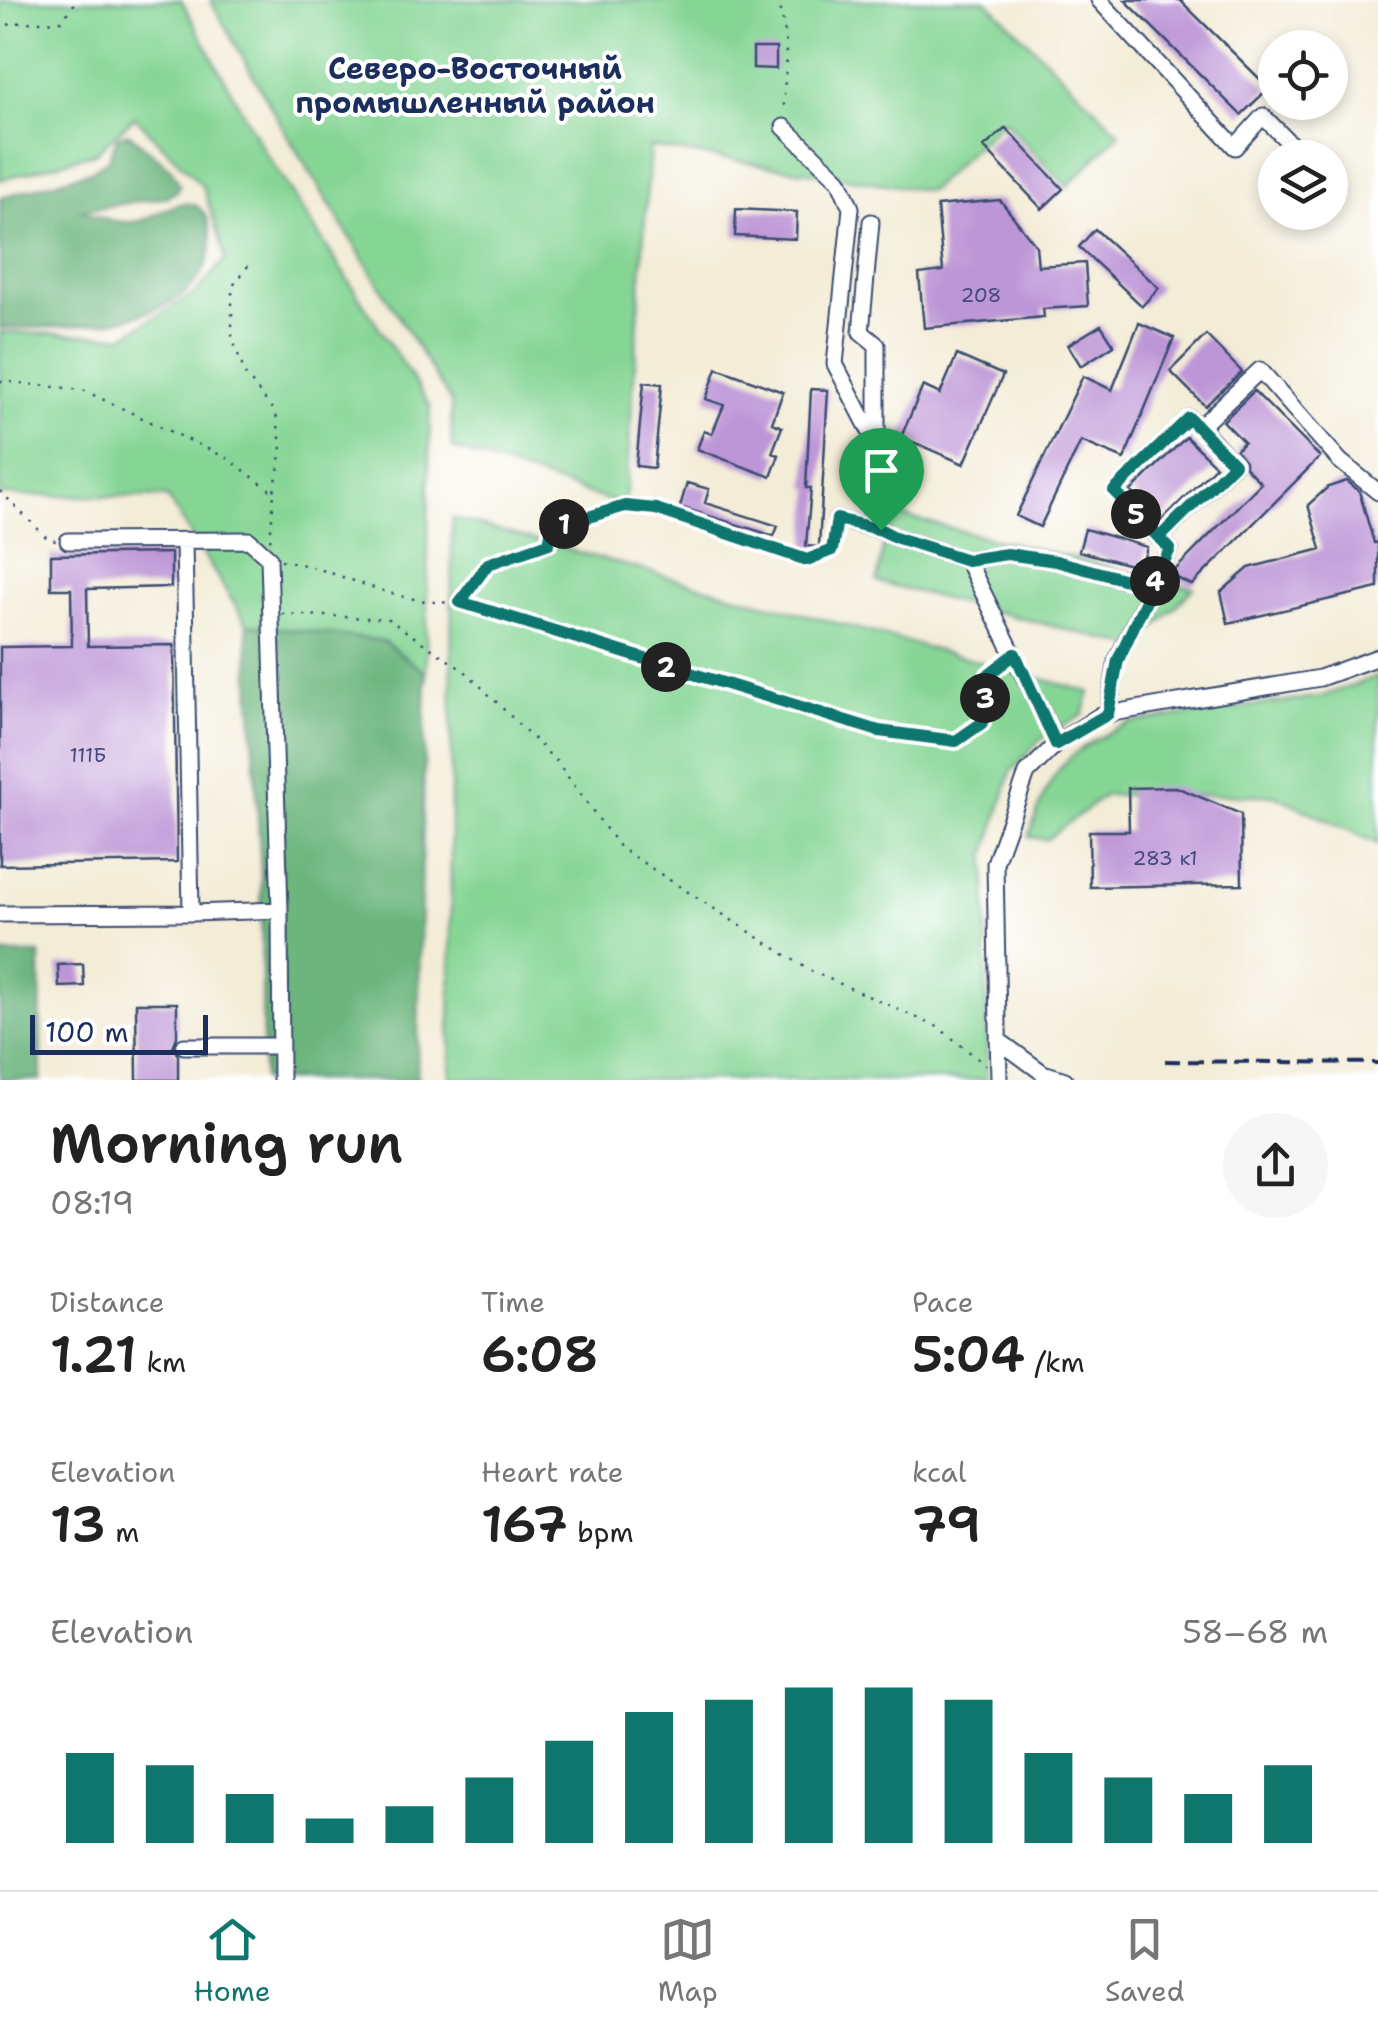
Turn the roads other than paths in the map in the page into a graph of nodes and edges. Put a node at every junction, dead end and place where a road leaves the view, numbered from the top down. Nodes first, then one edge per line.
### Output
1 (1100, 0) edge
2 (784, 128) road end
3 (1286, 140) edge
4 (872, 222) dead end
5 (1200, 427) junction
6 (877, 444) junction
7 (1378, 492) edge
8 (837, 519) road end
9 (881, 530) junction
10 (1159, 538) junction
11 (184, 540) junction
12 (68, 541) road end
13 (967, 560) junction
14 (1152, 587) junction
15 (1378, 657) edge
16 (1108, 714) junction
17 (1056, 744) junction
18 (280, 910) junction
19 (191, 913) junction
20 (0, 914) edge
21 (998, 1040) junction
22 (184, 1046) dead end
23 (281, 1046) junction
24 (998, 1077) edge
25 (1045, 1077) edge
26 (280, 1080) edge
27 (1065, 1080) edge

1 - 3 street
2 - 6 street
4 - 6 street
5 - 7 street
5 - 10 street
5 - 10 street
6 - 9 street
8 - 9 street
9 - 13 street
10 - 14 street
11 - 12 street
11 - 18 street
11 - 19 street
13 - 14 street
13 - 17 street
14 - 16 street
15 - 16 street
16 - 17 street
17 - 21 street
18 - 19 street
18 - 23 street
19 - 20 street
21 - 24 street
21 - 25 street
22 - 23 street
23 - 26 street
25 - 27 street

